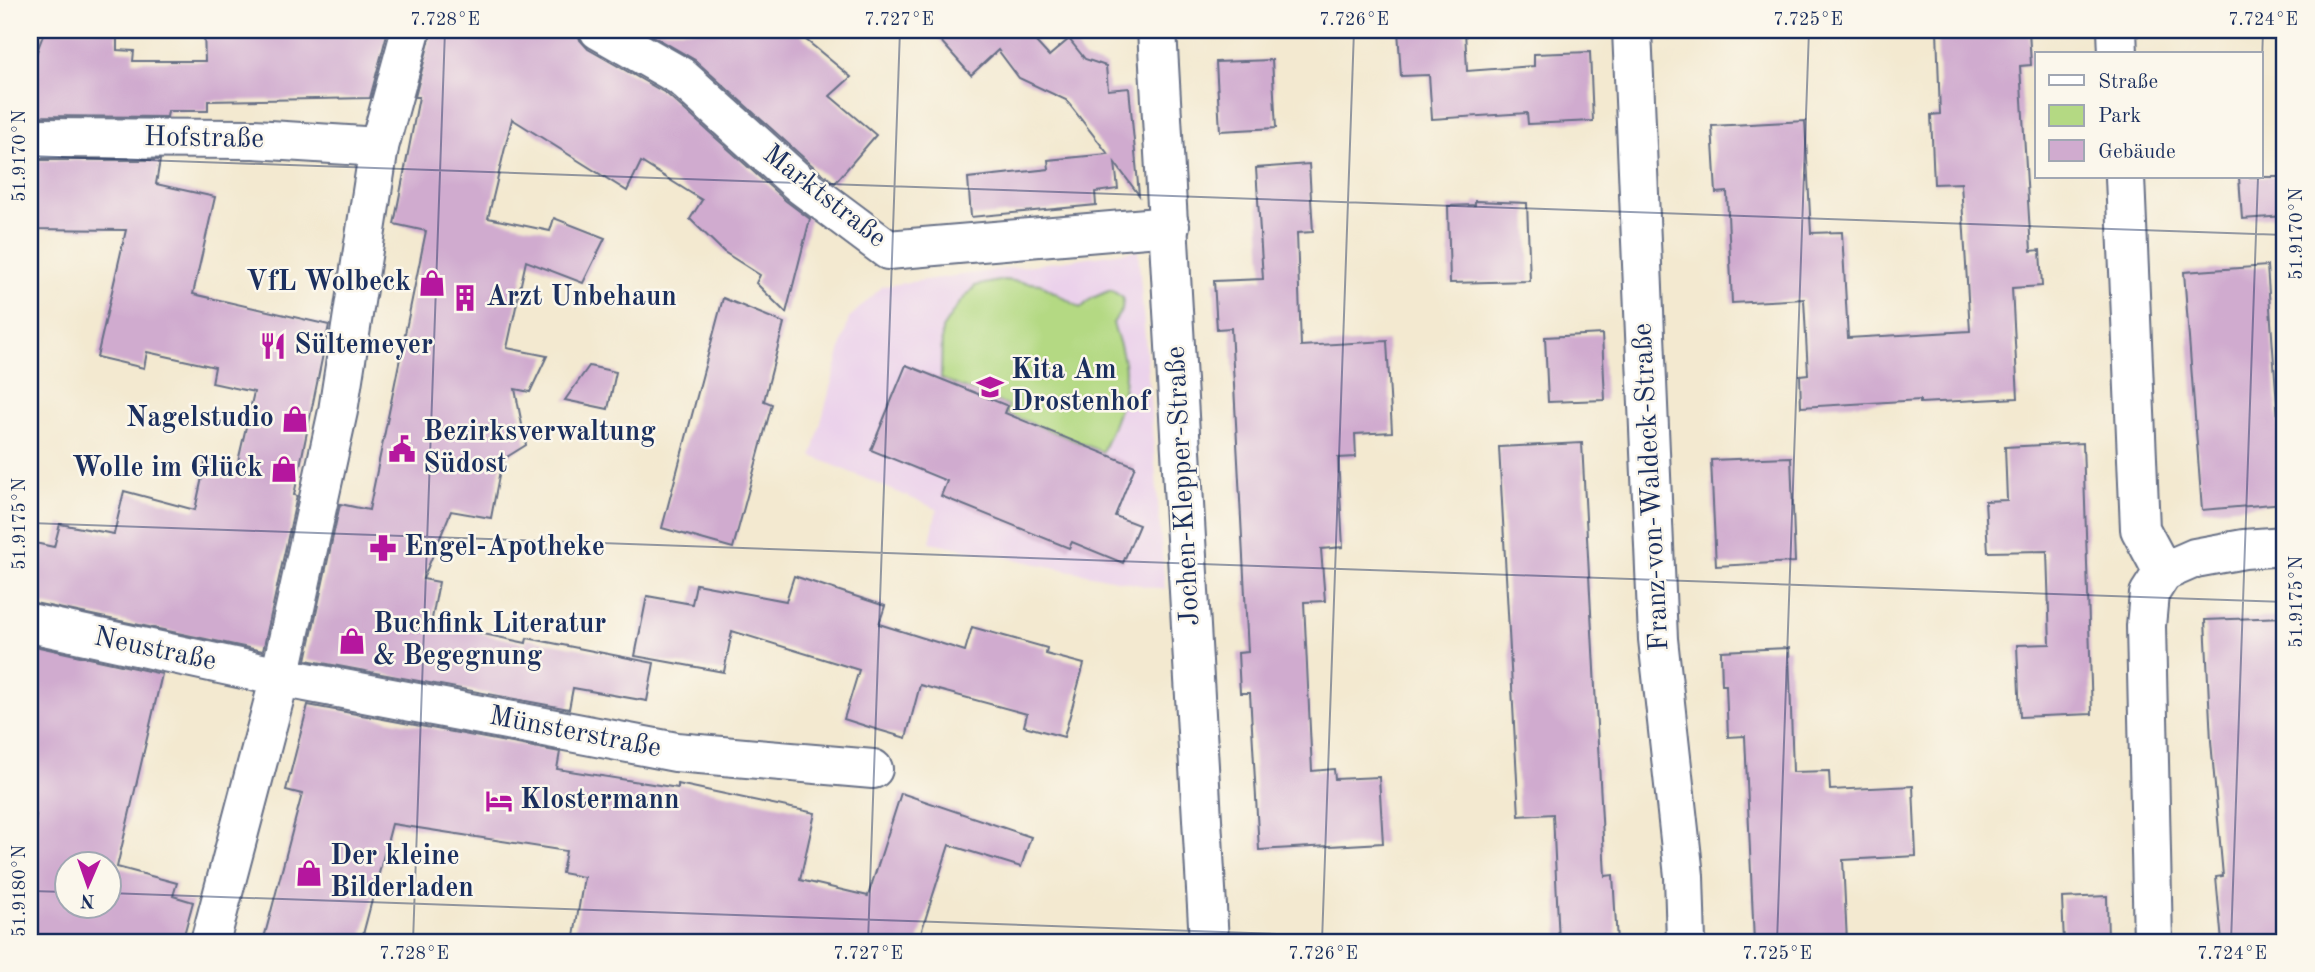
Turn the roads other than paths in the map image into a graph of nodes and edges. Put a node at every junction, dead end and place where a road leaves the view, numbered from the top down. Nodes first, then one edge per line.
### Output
1 (411, 30) edge
2 (598, 30) edge
3 (1157, 30) edge
4 (1632, 30) edge
5 (2117, 30) edge
6 (2118, 52) edge
7 (30, 138) edge
8 (379, 147) junction
9 (2125, 178) edge
10 (1170, 226) junction
11 (2285, 546) edge
12 (2163, 572) junction
13 (30, 623) edge
14 (281, 677) junction
15 (873, 769) dead end
16 (210, 942) edge
17 (1209, 942) edge
18 (1686, 942) edge
19 (2153, 942) edge

1 - 8 street
2 - 10 street, Marktstraße
3 - 10 street, Jochen-Klepper-Straße
4 - 18 street, Franz-von-Waldeck-Straße
5 - 6 street
7 - 8 street, Hofstraße
8 - 14 street
9 - 12 street
10 - 17 street, Jochen-Klepper-Straße
11 - 12 street
12 - 19 street
13 - 14 street, Neustraße
14 - 15 street, Münsterstraße
14 - 16 street

